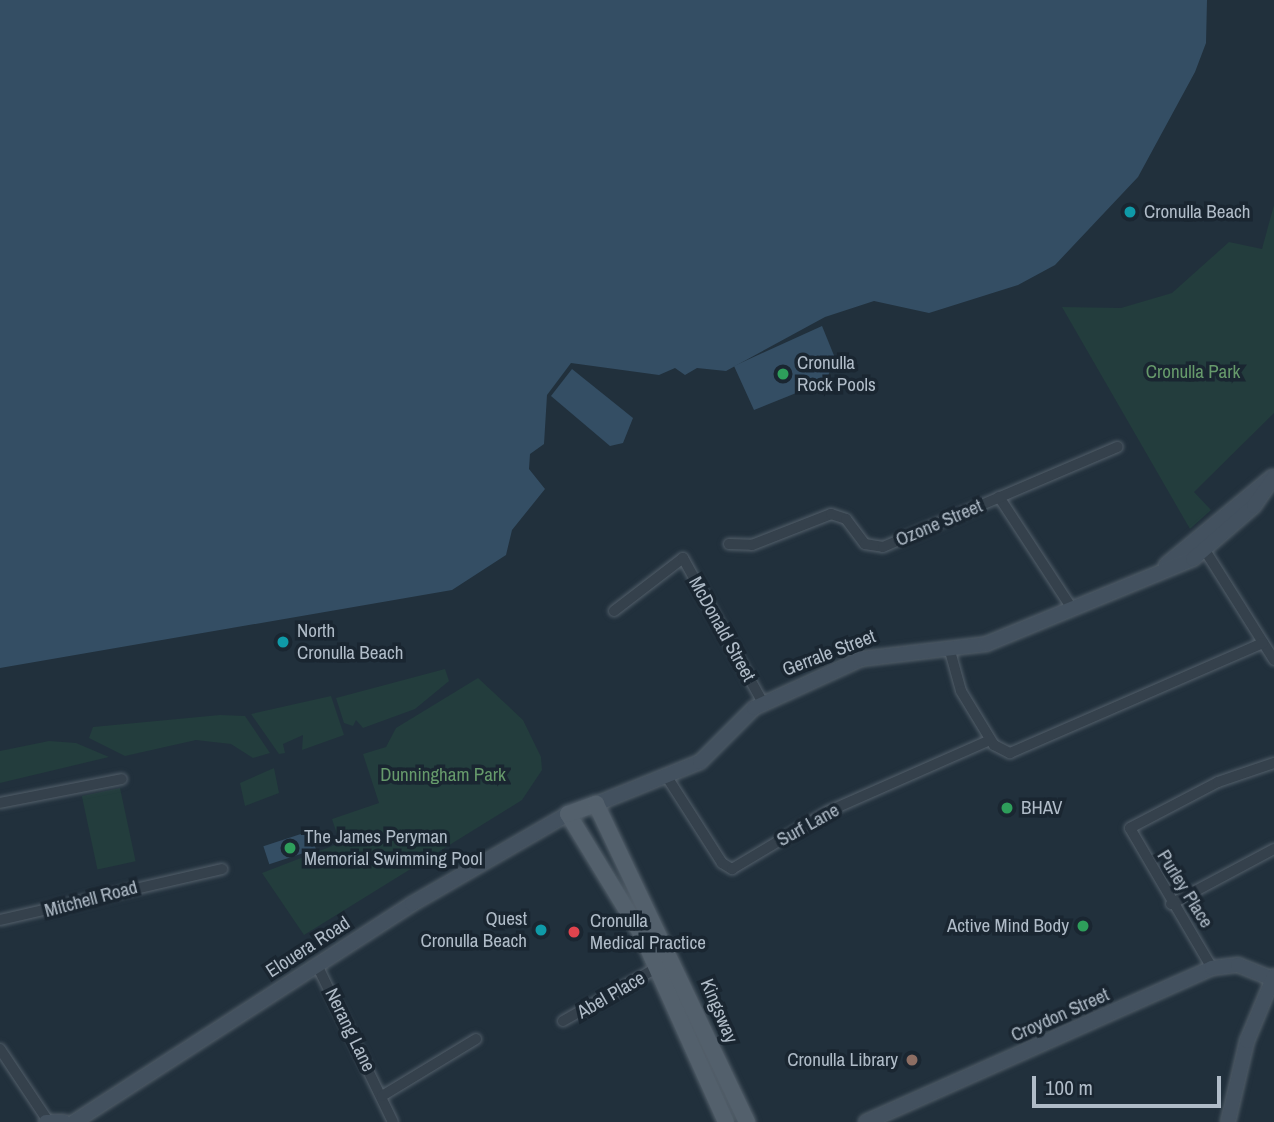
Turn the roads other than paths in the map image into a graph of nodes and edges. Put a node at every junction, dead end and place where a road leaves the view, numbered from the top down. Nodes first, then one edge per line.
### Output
1 (1118, 447) dead end
2 (1274, 476) edge
3 (999, 497) junction
4 (729, 544) dead end
5 (1202, 546) junction
6 (1071, 607) junction
7 (614, 611) dead end
8 (1263, 643) junction
9 (950, 651) junction
10 (1274, 660) edge
11 (763, 703) junction
12 (990, 740) junction
13 (1274, 763) edge
14 (667, 777) junction
15 (122, 779) dead end
16 (0, 803) edge
17 (596, 804) junction
18 (568, 814) junction
19 (615, 845) junction
20 (1274, 849) edge
21 (222, 869) dead end
22 (600, 869) junction
23 (1171, 904) junction
24 (0, 920) edge
25 (317, 965) junction
26 (658, 967) junction
27 (1212, 968) junction
28 (1273, 977) edge
29 (563, 1021) dead end
30 (476, 1039) dead end
31 (0, 1049) edge
32 (382, 1096) junction
33 (726, 1118) edge
34 (1229, 1120) edge
35 (47, 1121) edge
36 (64, 1122) edge
37 (74, 1122) edge
38 (393, 1122) edge
39 (747, 1122) edge
40 (866, 1122) edge

1 - 3 street, Ozone Street
2 - 5 street, Gerrale Street
3 - 4 street, Ozone Street
3 - 6 street
5 - 6 street, Gerrale Street
5 - 8 street
6 - 9 street, Gerrale Street
7 - 11 street, McDonald Street
8 - 10 street
8 - 12 street
9 - 11 street, Gerrale Street
9 - 12 street
11 - 14 street, Gerrale Street
12 - 14 street, Surf Lane
13 - 23 street, Purley Place
14 - 17 street, Gerrale Street
15 - 16 street
17 - 18 main road, Gerrale Street
17 - 19 main road, Kingsway
18 - 22 main road, Kingsway
18 - 25 street, Elouera Road
19 - 22 main road
19 - 39 main road, Kingsway
20 - 23 street
21 - 24 street, Mitchell Road
22 - 26 main road, Kingsway
23 - 27 street, Purley Place
25 - 32 street, Nerang Lane
25 - 37 street, Elouera Road
26 - 29 street, Abel Place
26 - 33 main road, Kingsway
27 - 28 street, Croydon Street
27 - 40 street, Croydon Street
28 - 34 street
30 - 32 street
31 - 35 street
32 - 38 street, Nerang Lane
35 - 36 street

